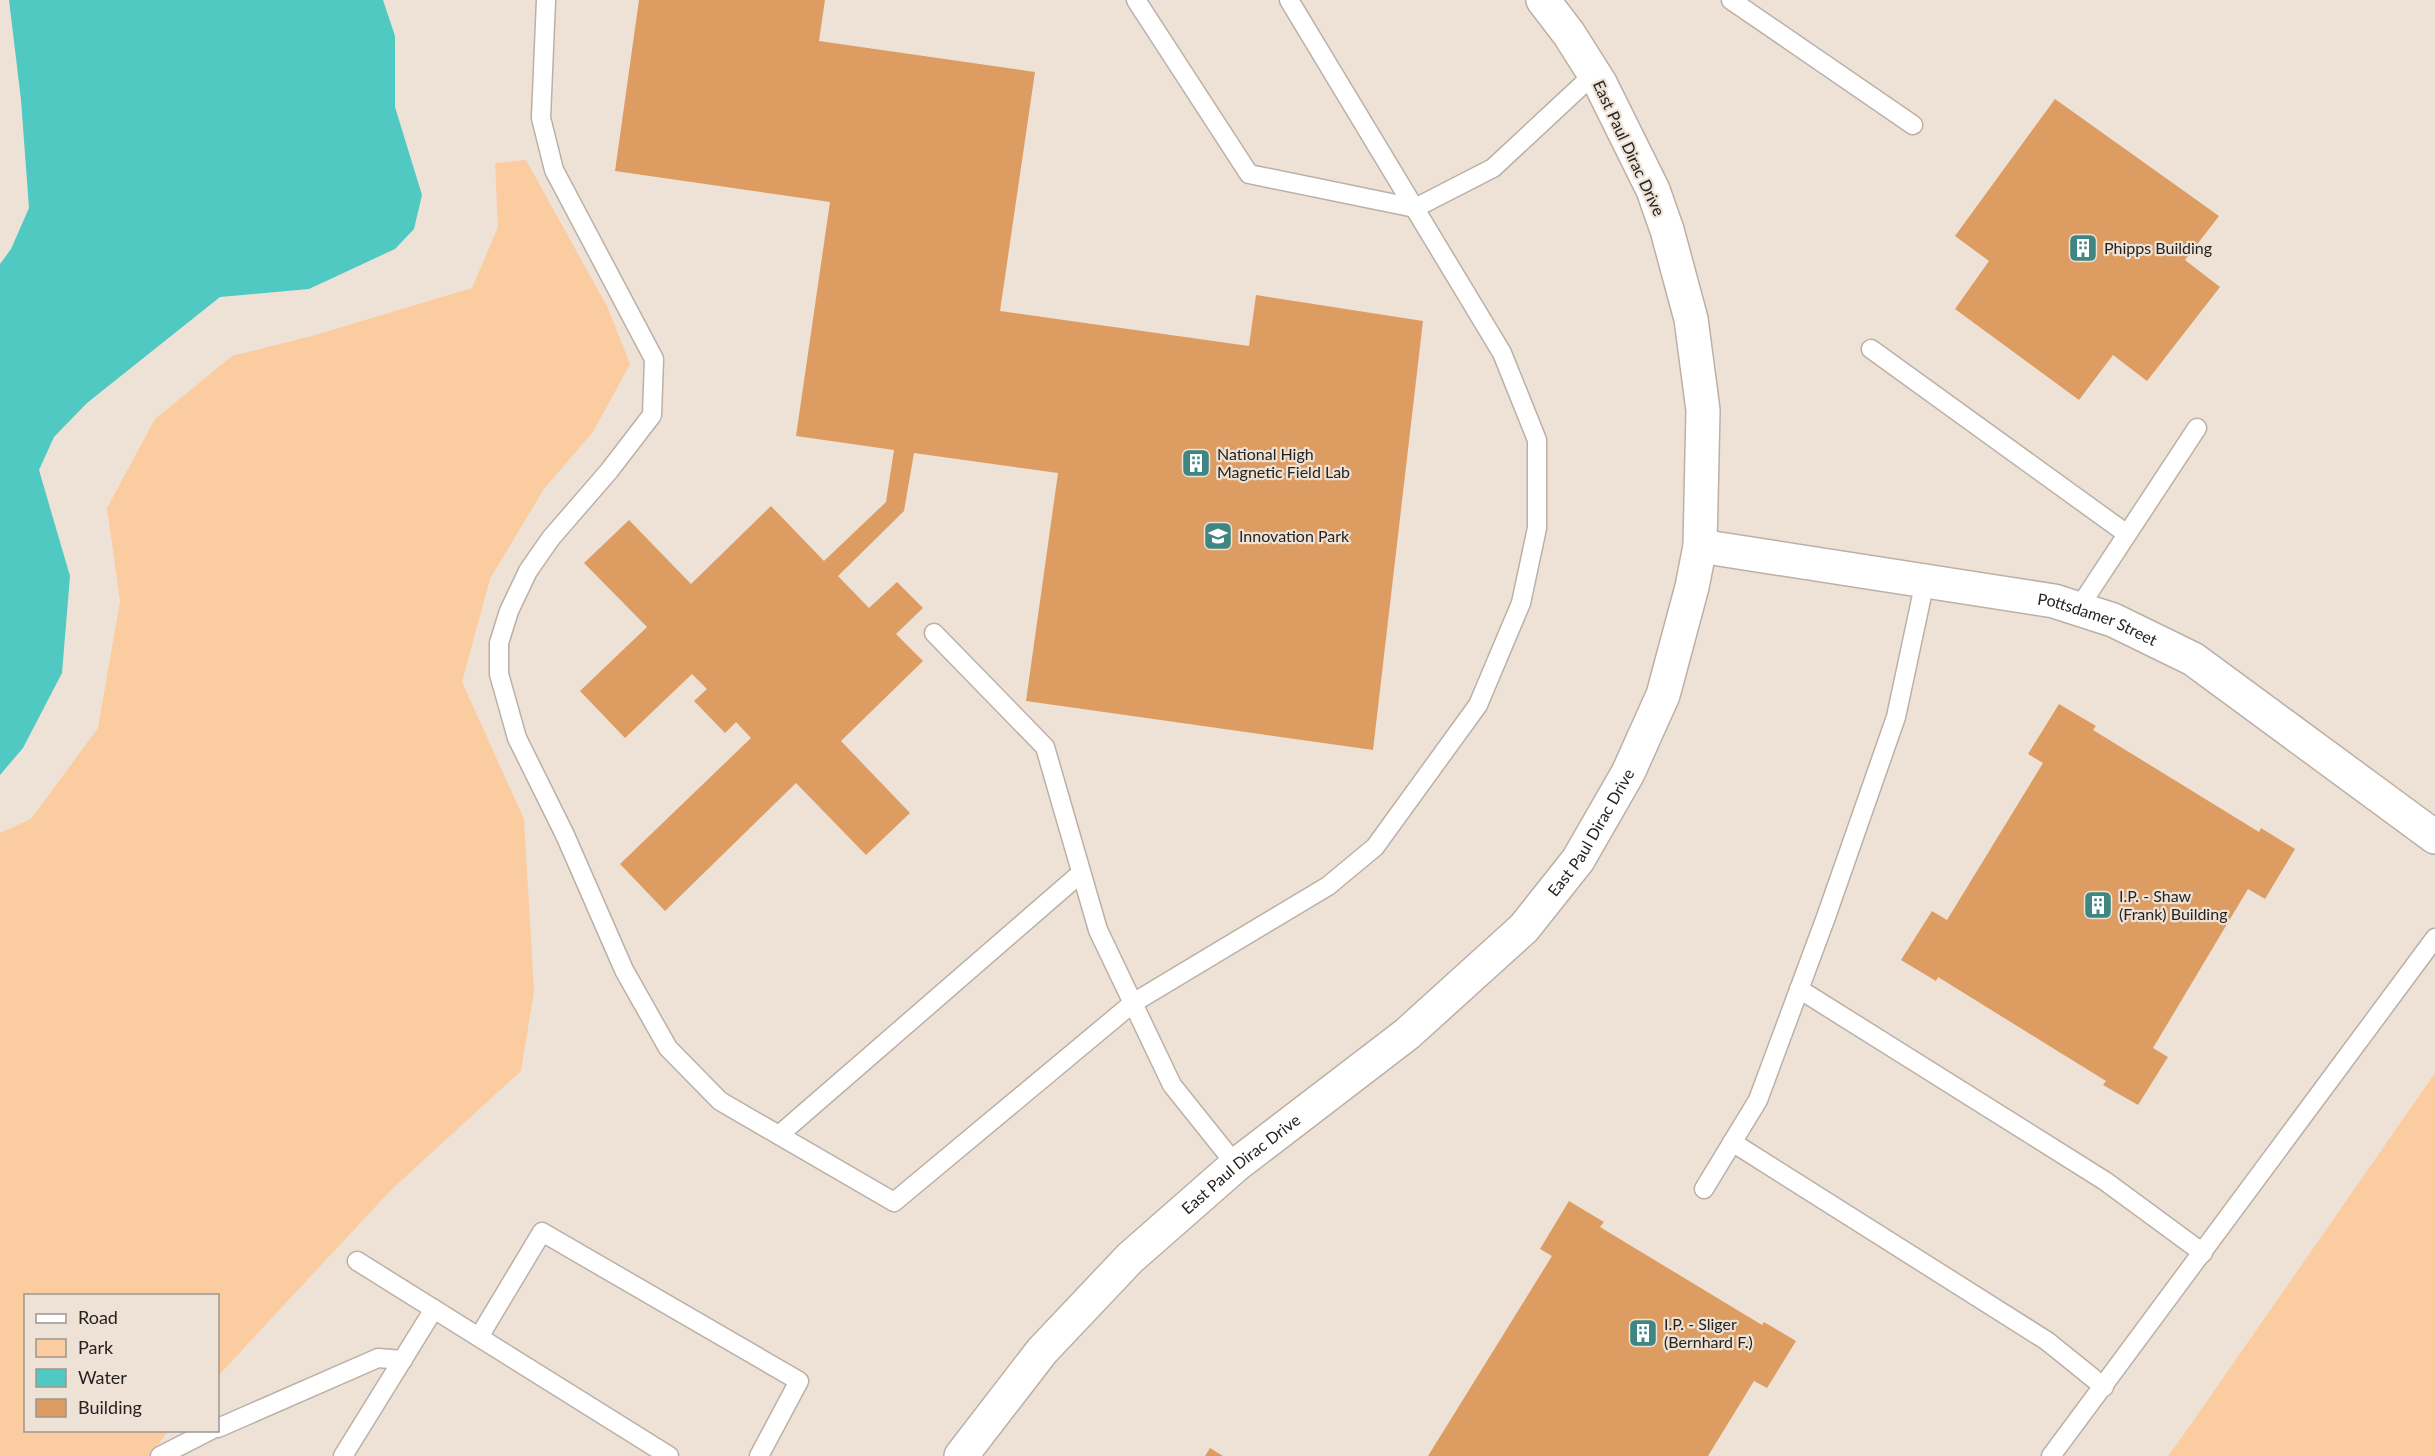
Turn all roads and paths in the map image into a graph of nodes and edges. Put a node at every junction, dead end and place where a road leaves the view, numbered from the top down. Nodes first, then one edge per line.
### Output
1 (546, 0) edge
2 (1136, 0) edge
3 (1290, 0) edge
4 (1543, 0) edge
5 (1731, 0) edge
6 (1594, 74) junction
7 (1913, 125) dead end
8 (1415, 208) junction
9 (1871, 349) dead end
10 (2197, 428) dead end
11 (2127, 534) junction
12 (1700, 546) junction
13 (1925, 581) junction
14 (2078, 609) junction
15 (934, 633) dead end
16 (2435, 837) edge
17 (1082, 873) junction
18 (2435, 938) edge
19 (1799, 989) junction
20 (1133, 1003) junction
21 (779, 1135) junction
22 (1732, 1143) junction
23 (1236, 1165) junction
24 (1704, 1189) dead end
25 (2203, 1253) junction
26 (357, 1261) dead end
27 (434, 1309) junction
28 (479, 1337) junction
29 (403, 1360) junction
30 (2104, 1387) junction
31 (219, 1428) edge
32 (209, 1432) edge
33 (160, 1456) edge
34 (343, 1456) edge
35 (669, 1456) edge
36 (759, 1456) edge
37 (961, 1456) edge
38 (2051, 1456) edge

1 - 21 lane
2 - 8 lane
3 - 8 lane
4 - 6 street, East Paul Dirac Drive
5 - 7 lane
6 - 8 lane
6 - 12 street, East Paul Dirac Drive
8 - 20 lane
9 - 11 lane
10 - 11 lane
11 - 14 lane
12 - 13 street, Pottsdamer Street
12 - 23 street, East Paul Dirac Drive
13 - 14 street, Pottsdamer Street
13 - 19 lane
14 - 16 street, Pottsdamer Street
15 - 17 lane
17 - 20 lane
17 - 21 lane
18 - 25 lane
19 - 22 lane
19 - 25 lane
20 - 21 lane
20 - 23 lane
22 - 24 lane
22 - 30 lane
23 - 37 street, East Paul Dirac Drive
25 - 30 lane
26 - 27 lane
27 - 28 lane
27 - 29 lane
28 - 35 lane
28 - 36 lane
29 - 31 lane
29 - 34 lane
30 - 38 lane
32 - 33 lane

